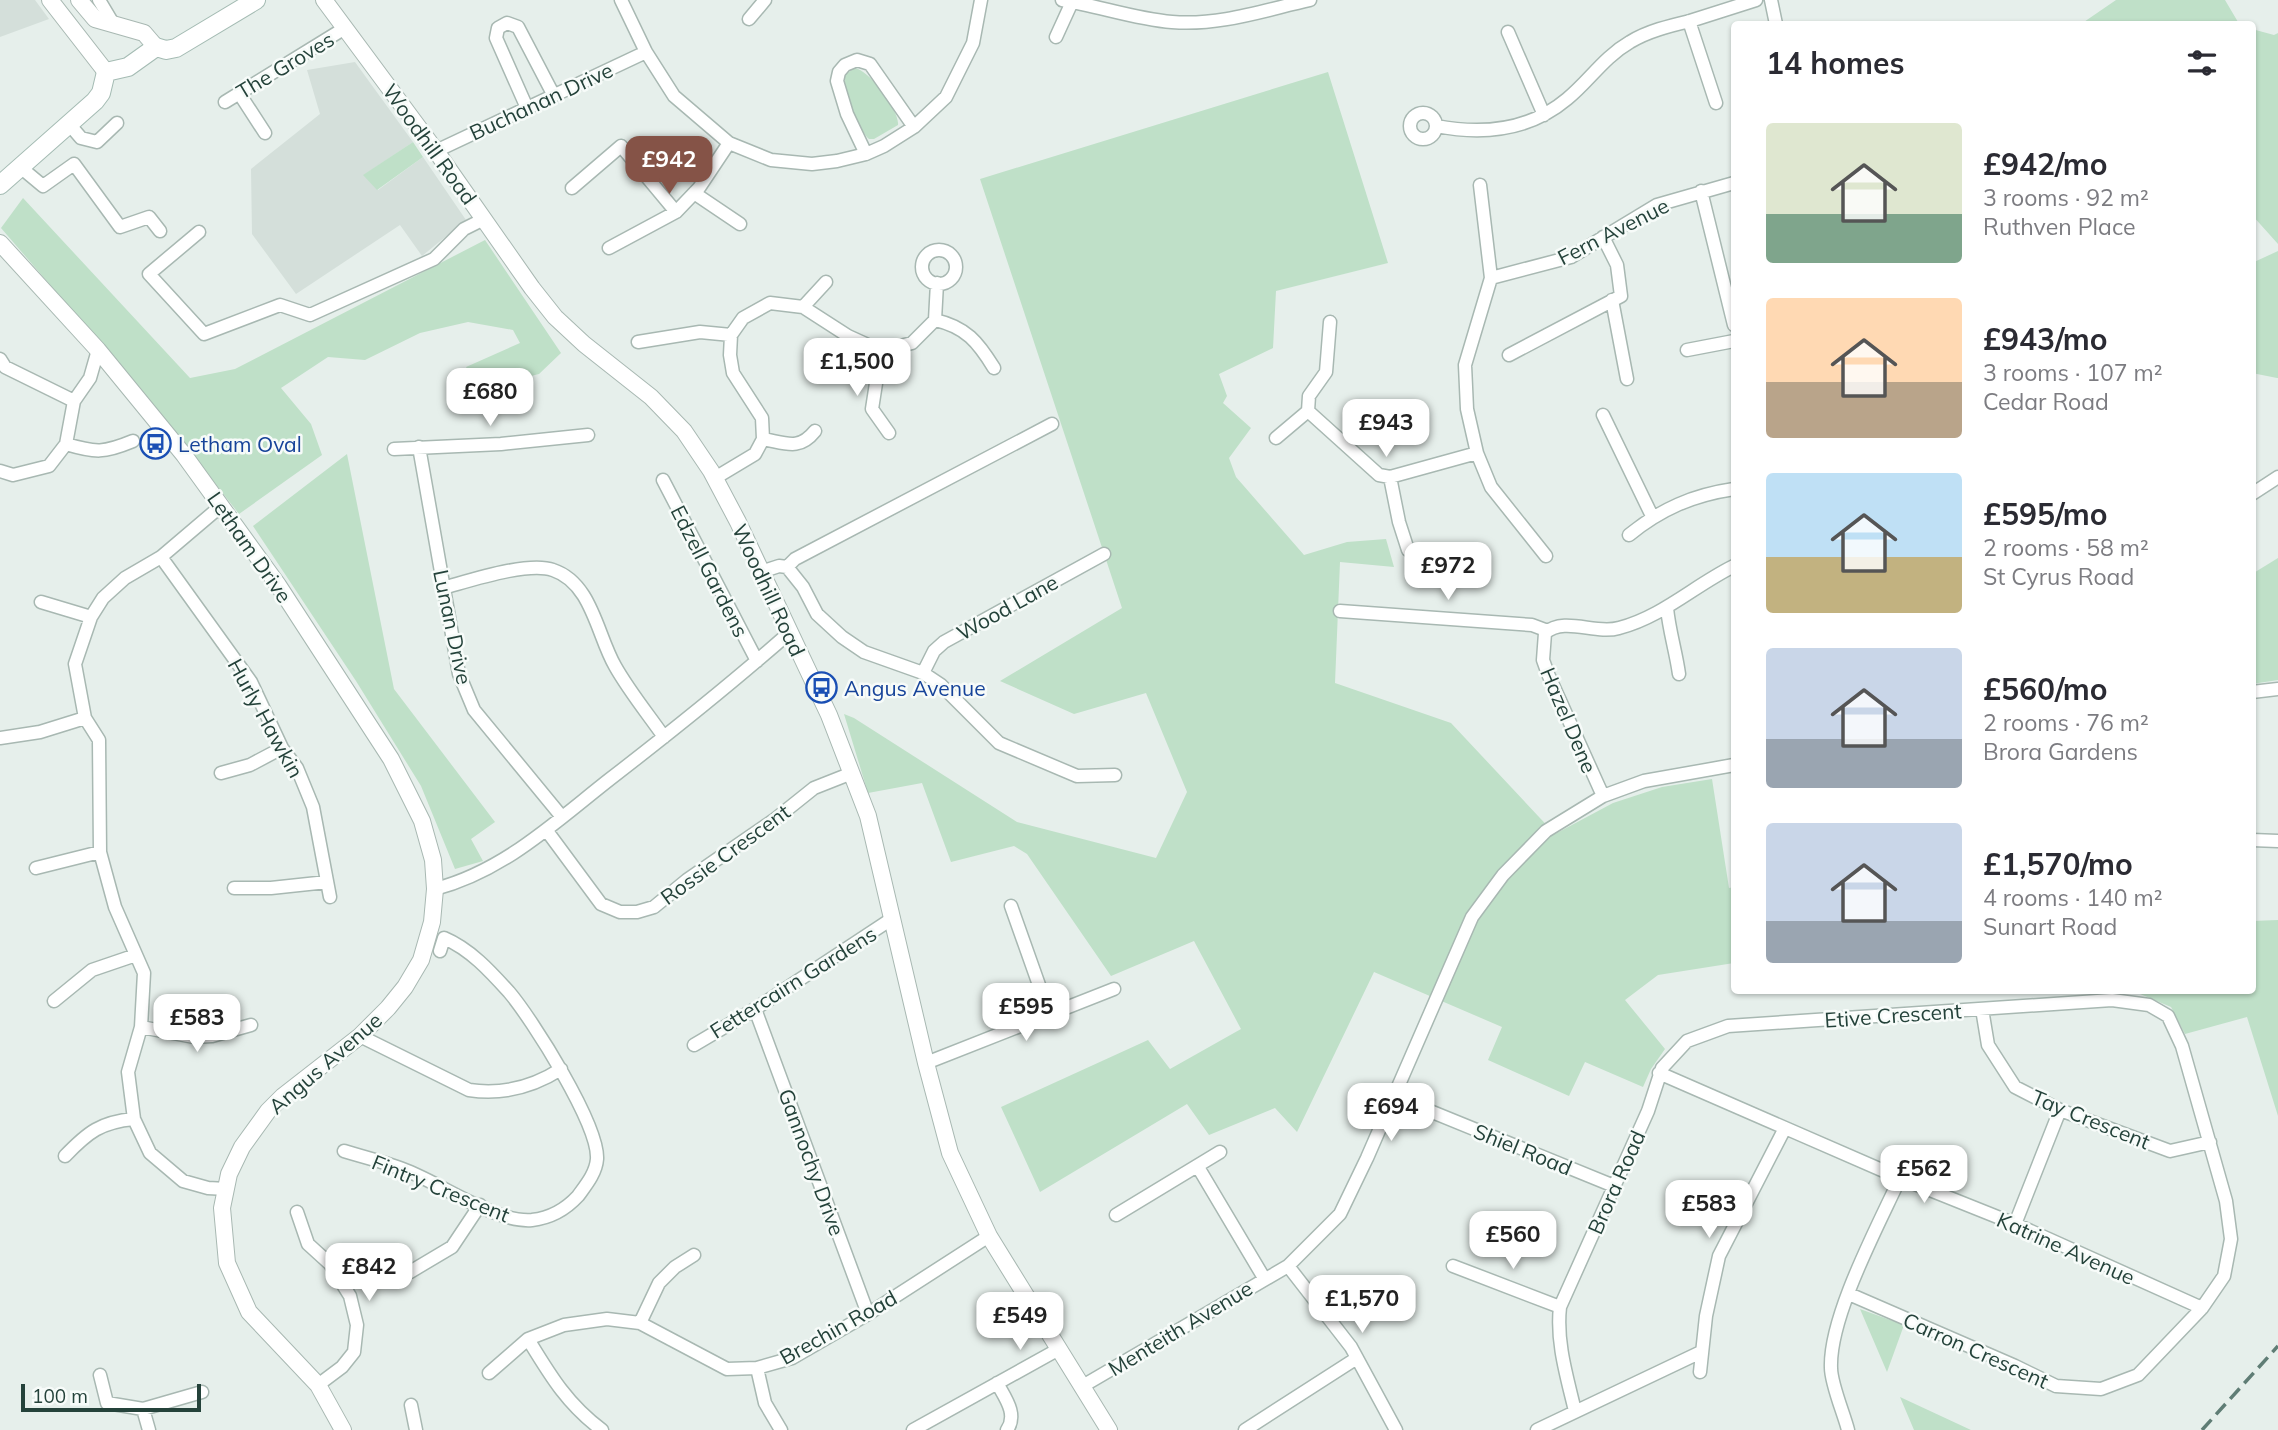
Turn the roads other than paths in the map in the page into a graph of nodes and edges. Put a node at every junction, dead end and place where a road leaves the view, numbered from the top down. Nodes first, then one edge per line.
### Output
1 (50, 0) edge
2 (79, 0) edge
3 (99, 0) edge
4 (256, 0) edge
5 (324, 0) edge
6 (621, 0) edge
7 (765, 0) edge
8 (982, 0) edge
9 (1310, 0) edge
10 (1756, 0) edge
11 (1771, 0) edge
12 (1067, 1) edge
13 (1120, 7) edge
14 (749, 19) dead end
15 (1689, 21) junction
16 (1775, 21) edge
17 (114, 26) junction
18 (345, 29) junction
19 (1508, 32) dead end
20 (1056, 37) dead end
21 (156, 47) junction
22 (646, 52) junction
23 (106, 72) junction
24 (239, 93) junction
25 (553, 94) junction
26 (225, 102) dead end
27 (1716, 103) dead end
28 (527, 108) junction
29 (1544, 116) junction
30 (117, 123) dead end
31 (69, 124) junction
32 (1436, 126) dead end
33 (914, 127) junction
34 (265, 133) dead end
35 (729, 144) junction
36 (436, 150) junction
37 (866, 154) junction
38 (19, 166) junction
39 (1731, 184) edge
40 (0, 185) edge
41 (1480, 185) dead end
42 (572, 188) dead end
43 (1701, 191) junction
44 (694, 192) junction
45 (676, 212) junction
46 (484, 219) junction
47 (740, 224) dead end
48 (160, 231) dead end
49 (200, 232) dead end
50 (1603, 237) junction
51 (0, 243) edge
52 (609, 248) dead end
53 (1492, 278) junction
54 (826, 282) dead end
55 (937, 283) dead end
56 (1612, 300) junction
57 (803, 307) junction
58 (1731, 313) edge
59 (935, 320) junction
60 (1330, 323) dead end
61 (731, 335) junction
62 (638, 342) dead end
63 (1731, 342) edge
64 (98, 349) junction
65 (1686, 350) dead end
66 (881, 351) junction
67 (1510, 355) dead end
68 (2, 366) edge
69 (994, 368) dead end
70 (1627, 379) dead end
71 (74, 401) junction
72 (1308, 411) junction
73 (1603, 415) dead end
74 (1052, 424) dead end
75 (816, 431) dead end
76 (888, 433) dead end
77 (588, 435) dead end
78 (1276, 438) dead end
79 (763, 439) junction
80 (133, 441) dead end
81 (66, 444) junction
82 (419, 447) junction
83 (394, 449) dead end
84 (1478, 453) junction
85 (0, 471) edge
86 (1391, 477) junction
87 (2278, 477) edge
88 (715, 478) junction
89 (663, 480) dead end
90 (1731, 489) edge
91 (2256, 491) edge
92 (221, 506) junction
93 (1652, 516) junction
94 (1629, 535) dead end
95 (1408, 550) dead end
96 (1104, 554) dead end
97 (1546, 556) dead end
98 (161, 557) junction
99 (787, 566) junction
100 (1731, 568) edge
101 (761, 572) junction
102 (443, 587) junction
103 (41, 601) dead end
104 (1667, 608) junction
105 (1340, 611) dead end
106 (91, 617) junction
107 (789, 634) junction
108 (1546, 636) junction
109 (757, 662) junction
110 (923, 673) junction
111 (1679, 674) dead end
112 (2278, 689) edge
113 (2256, 692) edge
114 (85, 718) junction
115 (664, 737) junction
116 (0, 738) edge
117 (282, 748) junction
118 (1731, 766) edge
119 (222, 773) dead end
120 (852, 773) junction
121 (1115, 775) dead end
122 (1603, 796) junction
123 (562, 817) junction
124 (547, 831) junction
125 (2256, 841) edge
126 (2278, 841) edge
127 (100, 852) junction
128 (36, 868) dead end
129 (327, 882) junction
130 (234, 888) dead end
131 (435, 889) junction
132 (330, 897) dead end
133 (1012, 906) dead end
134 (893, 918) junction
135 (440, 951) dead end
136 (135, 955) junction
137 (1114, 989) dead end
138 (54, 1001) dead end
139 (755, 1009) junction
140 (1982, 1009) junction
141 (1049, 1016) junction
142 (251, 1025) dead end
143 (141, 1027) junction
144 (360, 1036) junction
145 (694, 1045) dead end
146 (926, 1063) junction
147 (561, 1069) junction
148 (1658, 1073) junction
149 (1393, 1096) junction
150 (2060, 1110) junction
151 (134, 1119) junction
152 (1785, 1128) junction
153 (2210, 1142) junction
154 (344, 1151) dead end
155 (1220, 1152) dead end
156 (65, 1156) dead end
157 (1198, 1167) junction
158 (1900, 1178) junction
159 (1614, 1186) junction
160 (226, 1189) junction
161 (480, 1205) junction
162 (297, 1212) dead end
163 (1116, 1215) dead end
164 (2015, 1224) junction
165 (989, 1236) junction
166 (694, 1255) dead end
167 (1289, 1266) junction
168 (1453, 1266) dead end
169 (410, 1272) dead end
170 (1264, 1278) junction
171 (1849, 1294) junction
172 (1560, 1307) junction
173 (2202, 1308) junction
174 (868, 1314) junction
175 (640, 1323) junction
176 (528, 1339) junction
177 (1059, 1349) junction
178 (1701, 1352) junction
179 (1357, 1358) junction
180 (757, 1368) junction
181 (1700, 1372) dead end
182 (489, 1373) dead end
183 (100, 1375) dead end
184 (997, 1383) junction
185 (318, 1385) junction
186 (1081, 1387) junction
187 (202, 1392) dead end
188 (411, 1405) dead end
189 (144, 1409) junction
190 (1575, 1411) junction
191 (149, 1430) edge
192 (343, 1430) edge
193 (416, 1430) edge
194 (602, 1430) edge
195 (782, 1430) edge
196 (913, 1430) edge
197 (1007, 1430) edge
198 (1109, 1430) edge
199 (1245, 1430) edge
200 (1396, 1430) edge
201 (1537, 1430) edge
202 (1848, 1430) edge

1 - 23 street
2 - 17 street
3 - 17 street
4 - 21 main road
5 - 18 street, Woodhill Road
6 - 22 street
7 - 14 street
8 - 33 street
9 - 13 street
10 - 15 street
11 - 16 street
12 - 13 street
12 - 20 street
15 - 27 street
15 - 29 street
17 - 21 street
18 - 24 street, The Groves
18 - 36 street, Woodhill Road
19 - 29 street
21 - 23 main road
22 - 25 street, Buchanan Drive
22 - 35 street
23 - 31 main road
24 - 26 street, The Groves
24 - 34 street
25 - 28 street, Buchanan Drive
25 - 28 street
28 - 36 street, Buchanan Drive
29 - 32 street
30 - 31 street
31 - 38 main road
33 - 37 street
33 - 37 street
35 - 37 street
35 - 44 street
36 - 46 street, Woodhill Road
38 - 40 main road
38 - 48 street
39 - 43 street, Fern Avenue
41 - 53 street
42 - 45 street
43 - 50 street, Fern Avenue
43 - 58 street
44 - 45 street
44 - 47 street
45 - 52 street
46 - 49 street
46 - 88 street, Woodhill Road
50 - 53 street, Fern Avenue
50 - 56 street
51 - 64 street, Letham Drive
53 - 84 street
54 - 57 street
55 - 59 street
56 - 67 street
56 - 70 street
57 - 61 street
57 - 66 street
59 - 66 street
59 - 69 street
60 - 72 street
61 - 62 street
61 - 79 street
63 - 65 street
64 - 71 street
64 - 92 street, Letham Drive
66 - 76 street
68 - 71 street
71 - 81 street
72 - 78 street
72 - 86 street
73 - 93 street
74 - 99 street
75 - 79 street
77 - 82 street
79 - 88 street
80 - 81 street
81 - 85 street
82 - 83 street
82 - 102 street, Lunan Drive
84 - 86 street
84 - 97 street
86 - 95 street
87 - 91 street
88 - 101 street, Woodhill Road
89 - 109 street, Edzell Gardens
90 - 93 street
92 - 98 street
92 - 131 street, Letham Drive
93 - 94 street
96 - 110 street, Wood Lane
98 - 106 street
98 - 117 street, Hurly Hawkin
99 - 101 street
99 - 110 street
100 - 104 street
101 - 107 street, Woodhill Road
102 - 115 street
102 - 123 street, Lunan Drive
103 - 106 street
104 - 108 street
104 - 111 street
105 - 108 street
106 - 114 street
107 - 109 street
107 - 120 street, Woodhill Road
108 - 122 street, Hazel Dene
109 - 115 street
110 - 121 street
112 - 113 street
114 - 116 street
114 - 127 street
115 - 123 street
117 - 119 street
117 - 129 street, Hurly Hawkin
118 - 122 street, Menteith Avenue
120 - 124 street, Rossie Crescent
120 - 134 street, Woodhill Road
122 - 149 street, Menteith Avenue
123 - 124 street
124 - 131 street
125 - 126 street
127 - 128 street
127 - 136 street
129 - 130 street
129 - 132 street, Hurly Hawkin
131 - 144 street, Angus Avenue
133 - 141 street
134 - 139 street, Fettercairn Gardens
134 - 146 street, Woodhill Road
135 - 147 street, Fintry Crescent
136 - 138 street
136 - 143 street
137 - 141 street
139 - 145 street, Fettercairn Gardens
139 - 174 street, Gannochy Drive
140 - 148 street, Etive Crescent
140 - 150 street, Tay Crescent
140 - 153 street, Etive Crescent
141 - 146 street
142 - 143 street
143 - 151 street
144 - 147 street
144 - 160 street, Angus Avenue
146 - 165 street, Woodhill Road
147 - 161 street, Fintry Crescent
148 - 152 street, Katrine Avenue
148 - 159 street, Brora Road
149 - 159 street, Shiel Road
149 - 167 street, Menteith Avenue
150 - 153 street, Tay Crescent
150 - 164 street
151 - 156 street
151 - 160 street
152 - 158 street, Katrine Avenue
152 - 178 street
153 - 173 street, Etive Crescent
154 - 161 street, Fintry Crescent
155 - 157 street
157 - 163 street
157 - 170 street
158 - 164 street, Katrine Avenue
158 - 171 street
159 - 172 street, Brora Road
160 - 185 street, Angus Avenue
161 - 169 street
162 - 185 street
164 - 173 street, Katrine Avenue
165 - 174 street, Brechin Road
165 - 177 street, Woodhill Road
166 - 175 street
167 - 170 street, Menteith Avenue
167 - 179 street
168 - 172 street
170 - 186 street, Menteith Avenue
171 - 173 street, Carron Crescent
171 - 202 street
172 - 190 street, Brora Road
174 - 180 street, Brechin Road
175 - 176 street, Brechin Road
175 - 180 street, Brechin Road
176 - 182 street, Brechin Road
176 - 194 street
177 - 184 street
177 - 186 street, Woodhill Road
178 - 181 street
178 - 190 street
179 - 199 street
179 - 200 street
180 - 195 street
183 - 189 street
184 - 196 street
184 - 197 street
185 - 192 street, Angus Avenue
186 - 198 street, Woodhill Road
187 - 189 street
188 - 193 street
189 - 191 street
190 - 201 street

